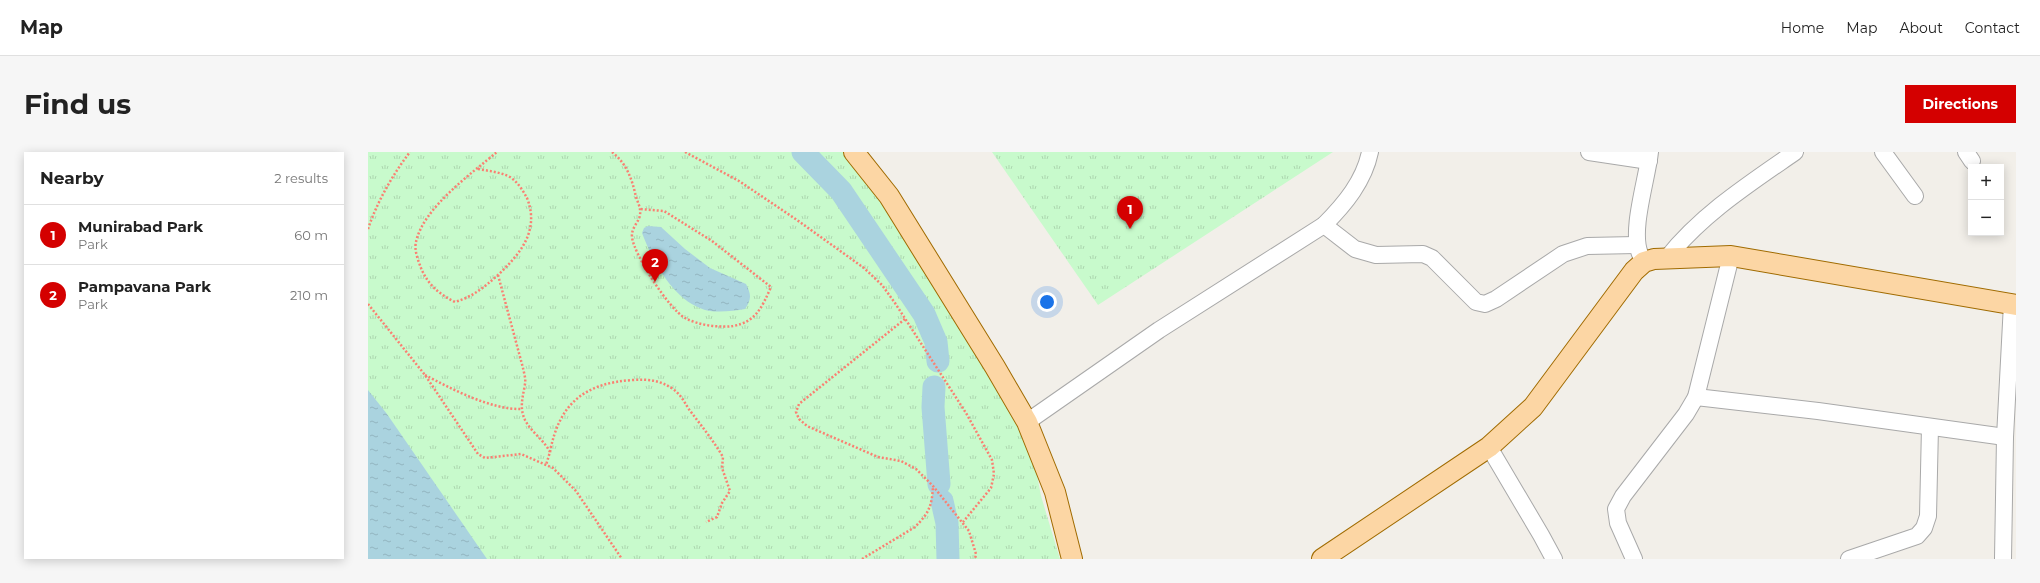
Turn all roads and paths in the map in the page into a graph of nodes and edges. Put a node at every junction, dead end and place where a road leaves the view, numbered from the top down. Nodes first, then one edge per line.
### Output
1 (410, 152) edge
2 (497, 152) edge
3 (612, 152) edge
4 (685, 152) edge
5 (854, 152) edge
6 (1370, 152) edge
7 (1589, 152) edge
8 (1795, 152) edge
9 (1887, 153) edge
10 (1650, 156) edge
11 (478, 169) junction
12 (1915, 196) dead end
13 (640, 209) junction
14 (1324, 225) junction
15 (368, 229) edge
16 (1640, 254) junction
17 (1731, 256) junction
18 (1667, 258) junction
19 (498, 274) junction
20 (368, 304) edge
21 (2014, 305) edge
22 (905, 319) junction
23 (425, 375) junction
24 (1696, 397) junction
25 (522, 409) junction
26 (1027, 422) junction
27 (1930, 427) junction
28 (2005, 437) junction
29 (1489, 447) junction
30 (550, 452) junction
31 (546, 465) junction
32 (933, 486) junction
33 (706, 522) dead end
34 (963, 522) junction
35 (622, 559) edge
36 (862, 559) edge
37 (974, 559) edge
38 (1072, 559) edge
39 (1322, 559) edge
40 (1554, 559) edge
41 (1634, 559) edge
42 (1849, 559) edge
43 (2003, 559) edge

1 - 15 path
2 - 11 path
3 - 13 path
4 - 22 path
5 - 26 main road
6 - 14 street
7 - 10 street
8 - 18 street
9 - 12 street
10 - 16 street
11 - 19 path
11 - 19 path
13 - 13 path
14 - 16 street
14 - 26 street
16 - 18 main road
16 - 29 main road
17 - 18 main road
17 - 21 main road
17 - 24 street
19 - 25 path
20 - 23 path
21 - 28 street
22 - 32 path
22 - 34 path
23 - 25 path
23 - 31 path
24 - 27 street
24 - 41 street
25 - 30 path
26 - 38 main road
27 - 28 street
27 - 42 street
28 - 43 street
29 - 39 main road
29 - 40 street
30 - 31 path
30 - 33 path
31 - 35 path
32 - 34 path
32 - 36 path
34 - 37 path

